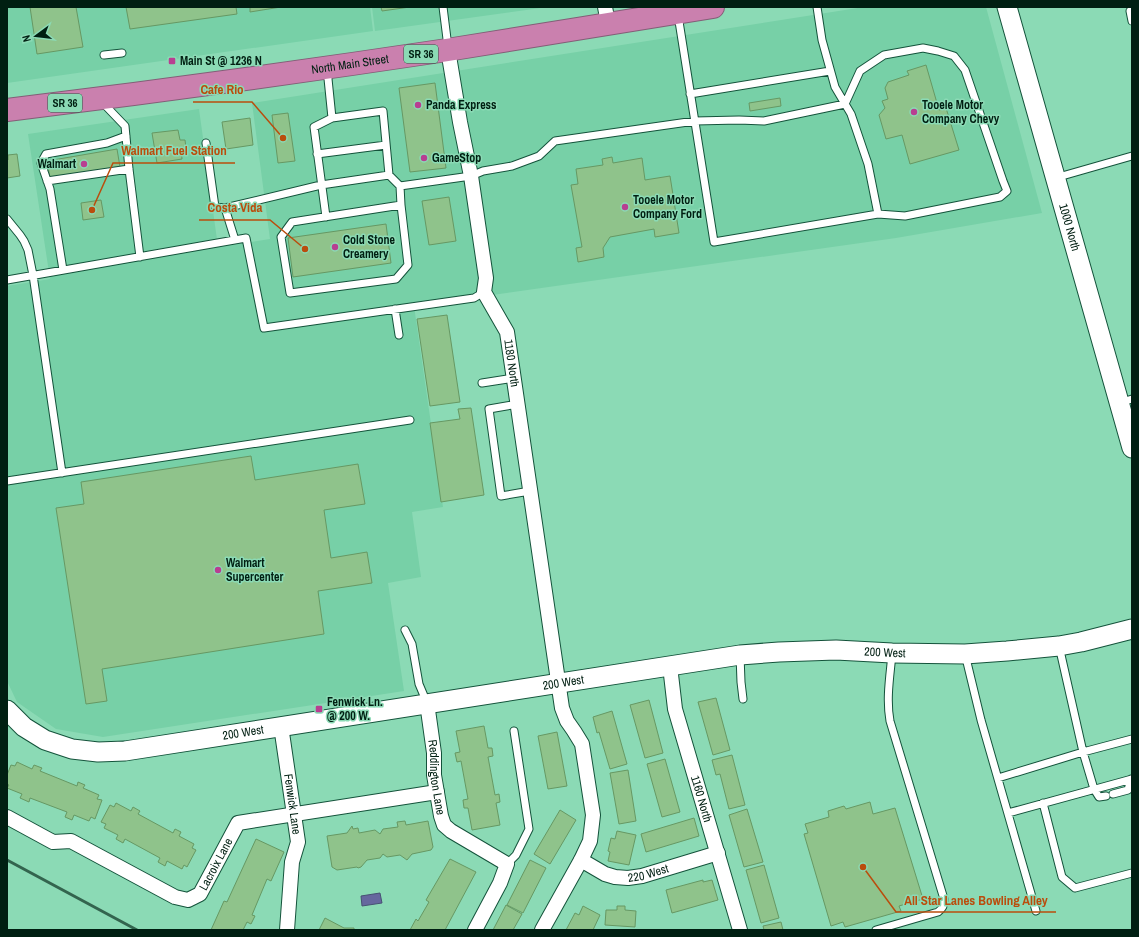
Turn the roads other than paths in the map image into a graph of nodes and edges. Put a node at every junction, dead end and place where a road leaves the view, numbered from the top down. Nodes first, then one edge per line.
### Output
1 (443, 7) edge
2 (713, 7) edge
3 (817, 7) edge
4 (1007, 7) edge
5 (1132, 11) edge
6 (677, 13) junction
7 (606, 15) edge
8 (1132, 22) edge
9 (448, 50) junction
10 (122, 53) dead end
11 (104, 55) dead end
12 (327, 68) junction
13 (830, 71) junction
14 (690, 94) junction
15 (99, 99) junction
16 (845, 104) junction
17 (7, 110) edge
18 (332, 118) junction
19 (695, 121) junction
20 (126, 136) junction
21 (206, 142) dead end
22 (386, 145) junction
23 (317, 154) junction
24 (1132, 156) edge
25 (128, 169) junction
26 (389, 175) junction
27 (471, 176) junction
28 (1055, 178) junction
29 (47, 181) junction
30 (321, 185) junction
31 (400, 186) junction
32 (401, 205) junction
33 (225, 208) junction
34 (878, 214) junction
35 (326, 217) junction
36 (7, 219) edge
37 (236, 240) junction
38 (140, 256) junction
39 (63, 270) junction
40 (33, 275) junction
41 (7, 280) edge
42 (484, 292) junction
43 (395, 309) junction
44 (399, 334) dead end
45 (514, 378) junction
46 (482, 383) dead end
47 (1126, 401) edge
48 (518, 404) junction
49 (410, 420) dead end
50 (1132, 448) edge
51 (62, 473) junction
52 (7, 481) edge
53 (530, 491) junction
54 (1132, 629) edge
55 (405, 630) dead end
56 (1059, 646) junction
57 (892, 653) junction
58 (965, 654) junction
59 (740, 655) junction
60 (670, 666) junction
61 (559, 684) junction
62 (743, 699) dead end
63 (427, 704) junction
64 (7, 710) edge
65 (281, 726) junction
66 (514, 731) dead end
67 (1132, 739) edge
68 (1083, 752) junction
69 (998, 778) junction
70 (1132, 779) edge
71 (1094, 789) junction
72 (437, 792) junction
73 (1043, 803) junction
74 (295, 813) junction
75 (1008, 813) junction
76 (7, 817) edge
77 (718, 853) junction
78 (581, 860) junction
79 (507, 864) junction
80 (1132, 873) edge
81 (1036, 911) dead end
82 (287, 930) edge
83 (475, 930) edge
84 (542, 930) edge
85 (740, 930) edge
86 (876, 930) edge

1 - 9 lane
2 - 6 highway, North Main Street / SR 36
3 - 13 lane
4 - 28 street, 1000 North
5 - 8 lane
6 - 7 highway, North Main Street / SR 36
6 - 14 lane
7 - 9 highway, North Main Street / SR 36
9 - 12 highway, North Main Street / SR 36
9 - 27 street
10 - 11 lane
12 - 15 highway, North Main Street / SR 36
12 - 18 lane
13 - 14 lane
13 - 16 lane
14 - 19 lane
15 - 17 highway, SR 36
15 - 20 lane
16 - 19 lane
16 - 34 lane
16 - 34 lane
18 - 22 lane
18 - 23 lane
19 - 27 lane
19 - 34 lane
20 - 25 lane
20 - 29 lane
21 - 33 lane
22 - 23 lane
22 - 26 lane
23 - 30 lane
24 - 28 lane
25 - 29 lane
25 - 38 lane
26 - 30 lane
26 - 31 lane
27 - 31 lane
27 - 42 street
28 - 47 street, 1000 North
29 - 39 lane
30 - 33 lane
30 - 35 lane
31 - 32 lane
32 - 35 lane
32 - 35 lane
33 - 37 lane
36 - 40 lane
37 - 38 lane
37 - 43 lane
38 - 39 lane
39 - 40 lane
40 - 41 lane
40 - 51 lane
42 - 43 lane
42 - 45 street, 1180 North
43 - 44 lane
45 - 46 lane
45 - 48 street, 1180 North
47 - 50 street, 1000 North
48 - 53 street, 1180 North
48 - 53 lane
49 - 51 lane
51 - 52 lane
53 - 61 street, 1180 North
54 - 56 street, 200 West
55 - 63 lane
56 - 58 street, 200 West
56 - 68 lane
57 - 58 street, 200 West
57 - 59 street, 200 West
57 - 86 lane
58 - 69 lane
59 - 60 street, 200 West
59 - 62 lane
60 - 61 street, 200 West
60 - 77 street, 1160 North
61 - 63 street, 200 West
61 - 78 street, 1180 North
63 - 65 street, 200 West
63 - 72 street, Reddington Lane
64 - 65 street, 200 West
65 - 74 street, Fenwick Lane
66 - 79 lane
67 - 68 lane
68 - 69 lane
68 - 71 lane
69 - 75 lane
70 - 71 lane
70 - 71 lane
71 - 73 lane
72 - 74 street, Lacroix Lane
72 - 79 street, Reddington Lane
73 - 75 lane
73 - 80 lane
74 - 76 street, Lacroix Lane
74 - 82 street, Fenwick Lane
75 - 81 lane
77 - 78 street, 220 West
77 - 85 street, 1160 North
78 - 84 street, 1180 North
79 - 83 street

